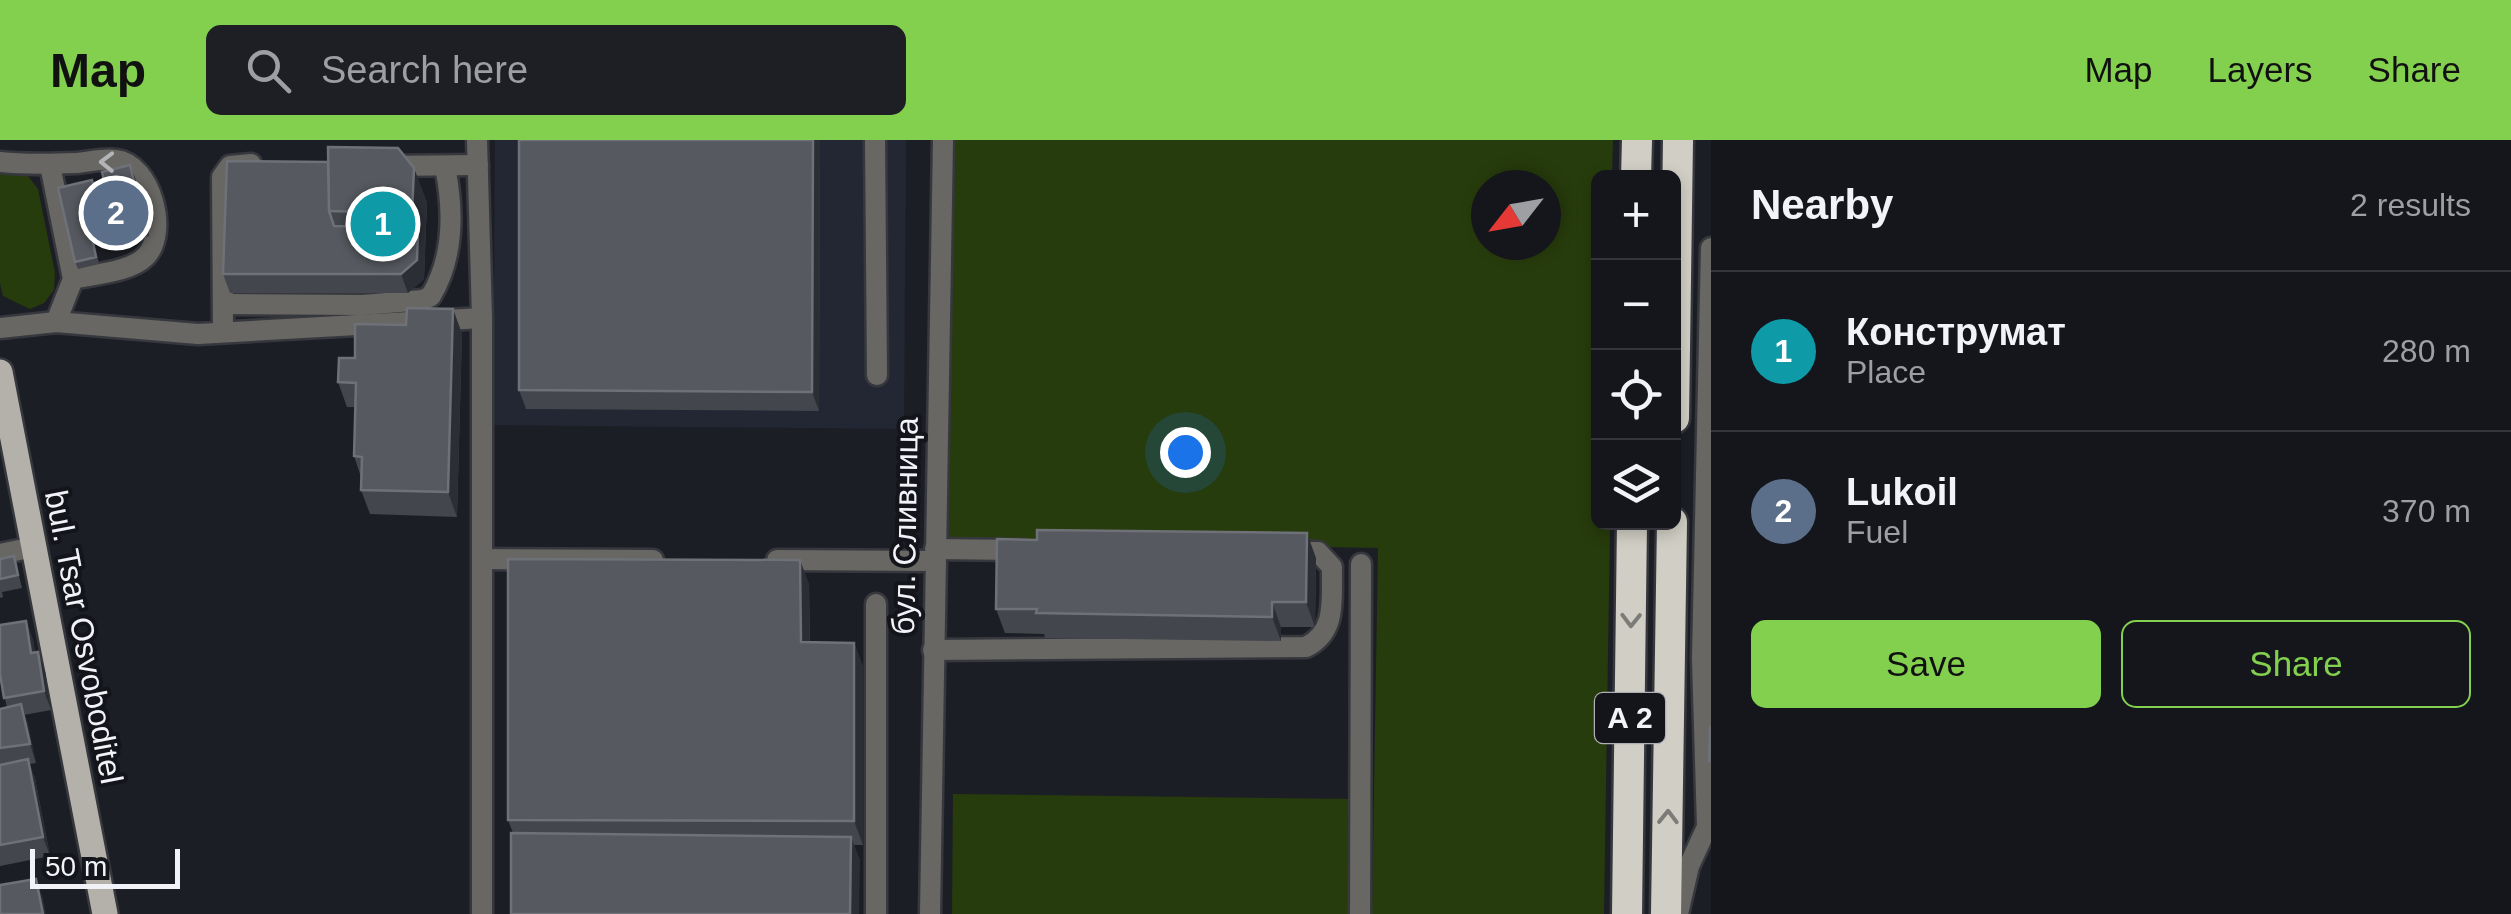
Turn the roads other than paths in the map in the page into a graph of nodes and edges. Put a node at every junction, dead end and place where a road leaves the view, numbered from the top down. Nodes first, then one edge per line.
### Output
1 (477, 140) edge
2 (875, 140) edge
3 (943, 140) edge
4 (1636, 140) edge
5 (1678, 140) edge
6 (0, 162) edge
7 (50, 164) junction
8 (274, 164) edge
9 (478, 164) junction
10 (369, 166) edge
11 (445, 168) junction
12 (1636, 170) edge
13 (1711, 248) edge
14 (74, 279) junction
15 (225, 304) junction
16 (482, 318) junction
17 (56, 322) junction
18 (0, 328) edge
19 (223, 330) junction
20 (1675, 350) edge
21 (877, 376) dead end
22 (0, 377) edge
23 (8, 457) edge
24 (1632, 530) edge
25 (1672, 530) edge
26 (34, 547) junction
27 (1050, 550) edge
28 (1261, 552) edge
29 (0, 554) edge
30 (935, 555) junction
31 (483, 559) junction
32 (680, 560) edge
33 (758, 560) edge
34 (1362, 564) dead end
35 (876, 604) dead end
36 (933, 650) junction
37 (1702, 660) junction
38 (1711, 680) edge
39 (1709, 826) edge
40 (105, 914) edge
41 (482, 914) edge
42 (876, 914) edge
43 (930, 914) edge
44 (1360, 914) edge
45 (1628, 914) edge
46 (1666, 914) edge
47 (1678, 914) edge

1 - 9 street
2 - 21 street
3 - 30 street, бул. Сливница
4 - 12 highway
5 - 20 highway
6 - 7 street
7 - 14 street
14 -> 7 street
8 - 15 street
9 - 11 street
9 - 16 street
10 - 11 street
11 - 15 street
13 - 37 street
14 - 17 street
15 - 19 street
16 - 19 street
16 - 31 street
17 - 18 street
17 - 19 street
22 - 23 main road, bul. Tsar Osvoboditel
23 - 26 main road, bul. Tsar Osvoboditel
24 -> 45 highway, A 2
46 -> 25 highway, A 2
26 - 29 street
26 - 40 main road, bul. Tsar Osvoboditel
27 - 30 street
28 - 36 street
30 - 33 street
30 - 36 street, бул. Сливница
31 - 32 street
31 - 41 street
34 - 44 street
35 - 42 street
36 - 43 street, бул. Сливница
37 - 38 street
37 - 39 street
39 - 47 street

